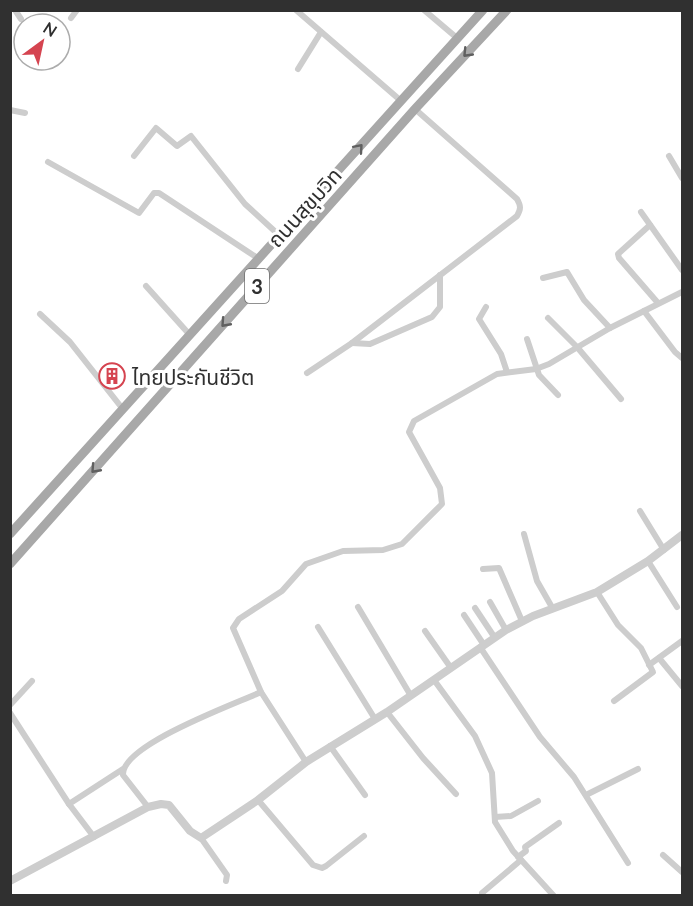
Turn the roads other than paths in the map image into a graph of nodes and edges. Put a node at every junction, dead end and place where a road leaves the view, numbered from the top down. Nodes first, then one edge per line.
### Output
1 (296, 10) edge
2 (424, 10) edge
3 (483, 10) edge
4 (507, 10) edge
5 (321, 33) junction
6 (457, 38) junction
7 (298, 69) dead end
8 (400, 100) junction
9 (415, 109) junction
10 (10, 110) edge
11 (25, 113) dead end
12 (134, 156) dead end
13 (669, 156) dead end
14 (48, 162) dead end
15 (682, 178) edge
16 (641, 212) dead end
17 (650, 225) junction
18 (280, 236) junction
19 (259, 259) junction
20 (682, 270) edge
21 (440, 275) junction
22 (543, 278) dead end
23 (146, 286) dead end
24 (682, 292) edge
25 (658, 303) junction
26 (486, 307) dead end
27 (644, 311) junction
28 (40, 315) dead end
29 (548, 318) dead end
30 (610, 328) junction
31 (189, 334) junction
32 (527, 339) dead end
33 (352, 343) junction
34 (577, 347) junction
35 (682, 358) edge
36 (536, 369) junction
37 (507, 372) junction
38 (307, 374) dead end
39 (558, 395) dead end
40 (621, 399) dead end
41 (122, 408) junction
42 (640, 511) dead end
43 (12, 529) edge
44 (524, 534) dead end
45 (682, 535) edge
46 (664, 550) junction
47 (648, 561) junction
48 (10, 564) edge
49 (483, 568) dead end
50 (597, 592) junction
51 (490, 602) dead end
52 (358, 607) dead end
53 (677, 607) dead end
54 (475, 608) dead end
55 (553, 609) junction
56 (464, 615) dead end
57 (522, 621) junction
58 (318, 627) dead end
59 (506, 630) junction
60 (425, 631) dead end
61 (495, 638) junction
62 (682, 641) edge
63 (482, 646) junction
64 (659, 658) junction
65 (650, 664) junction
66 (451, 668) junction
67 (434, 680) junction
68 (32, 681) dead end
69 (682, 686) edge
70 (261, 692) junction
71 (411, 696) junction
72 (614, 700) dead end
73 (10, 705) edge
74 (10, 712) edge
75 (387, 712) junction
76 (375, 719) junction
77 (330, 746) junction
78 (306, 762) junction
79 (123, 769) junction
80 (638, 769) dead end
81 (456, 794) dead end
82 (365, 795) dead end
83 (586, 795) junction
84 (258, 800) junction
85 (538, 801) dead end
86 (69, 804) junction
87 (148, 807) junction
88 (495, 817) junction
89 (559, 823) dead end
90 (364, 836) dead end
91 (94, 837) junction
92 (201, 838) junction
93 (663, 855) dead end
94 (520, 859) junction
95 (628, 863) dead end
96 (682, 872) edge
97 (10, 881) edge
98 (226, 881) dead end
99 (482, 893) dead end
100 (554, 896) edge

1 - 5 street
2 - 6 street
3 - 6 main road, ถนนสุขุมวิท / 3
4 -> 9 main road, ถนนสุขุมวิท / 3
5 - 7 street
5 - 8 street
6 - 8 main road, ถนนสุขุมวิท / 3
18 -> 8 main road, ถนนสุขุมวิท / 3
9 - 21 street
9 -> 48 main road, ถนนสุขุมวิท / 3
10 - 11 street
12 - 18 street
13 - 15 street
14 - 19 street
16 - 17 street
17 - 20 street
17 - 25 street
18 - 19 main road, ถนนสุขุมวิท / 3
19 - 31 main road, ถนนสุขุมวิท / 3
21 - 33 street
21 - 33 street
22 - 30 street
23 - 31 street
24 - 25 street
25 - 27 street
26 - 37 street
27 - 30 street
27 - 35 street
28 - 41 street
29 - 34 street
30 - 34 street
31 - 41 main road, ถนนสุขุมวิท / 3
32 - 36 street
33 - 38 street
34 - 36 street
34 - 40 street
36 - 37 street
36 - 39 street
37 - 70 street
41 - 43 main road, ถนนสุขุมวิท / 3
42 - 46 street
44 - 55 street
45 - 46 street
46 - 47 street
47 - 50 street
47 - 53 street
49 - 57 street
50 - 55 street
50 - 65 street
51 - 59 street
52 - 71 street
54 - 61 street
55 - 57 street
56 - 63 street
57 - 59 street
58 - 76 street
59 - 61 street
60 - 66 street
61 - 63 street
62 - 64 street
63 - 66 street
63 - 83 street
64 - 65 street
64 - 69 street
65 - 72 street
66 - 67 street
67 - 71 street
67 - 88 street
68 - 73 street
70 - 78 street
70 - 79 street
71 - 75 street
74 - 86 street
75 - 76 street
75 - 81 street
76 - 77 street
77 - 78 street
77 - 82 street
78 - 84 street
79 - 86 street
79 - 87 street
80 - 83 street
83 - 95 street
84 - 90 street
84 - 92 street
85 - 88 street
86 - 91 street
87 - 91 street
87 - 92 street
88 - 94 street
89 - 94 street
91 - 97 street
92 - 98 street
93 - 96 street
94 - 99 street
94 - 100 street

